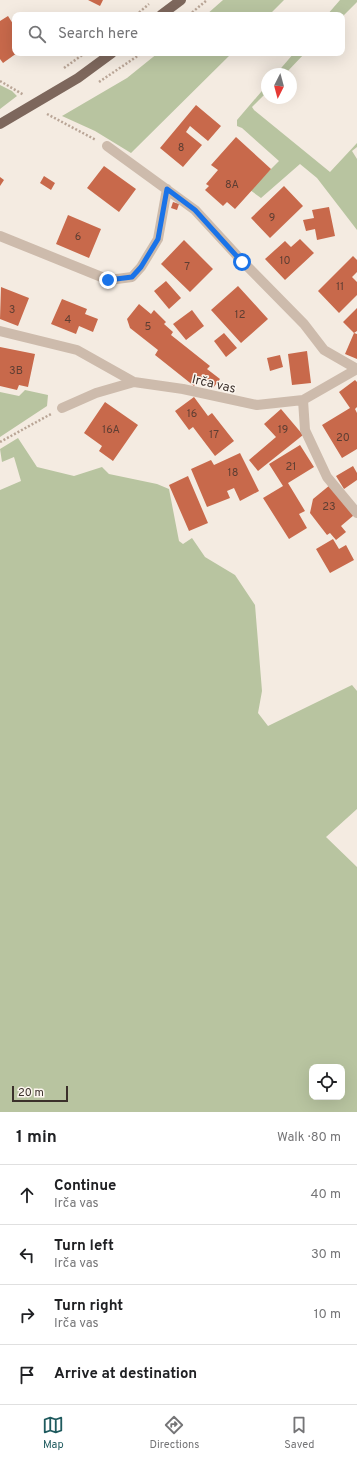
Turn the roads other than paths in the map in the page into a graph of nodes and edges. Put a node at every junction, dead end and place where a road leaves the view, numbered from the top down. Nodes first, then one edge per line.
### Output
1 (181, 0) edge
2 (165, 12) edge
3 (108, 56) edge
4 (0, 124) edge
5 (107, 146) road end
6 (167, 189) junction
7 (0, 236) edge
8 (0, 330) edge
9 (357, 369) edge
10 (134, 382) junction
11 (303, 400) junction
12 (62, 408) road end
13 (357, 513) edge

1 - 2 main road
3 - 4 main road
5 - 6 street, Irča vas
6 - 7 street
6 - 9 street, Irča vas
8 - 10 street
9 - 11 street, Irča vas
10 - 11 street, Irča vas
10 - 12 street, Irča vas
11 - 13 street

